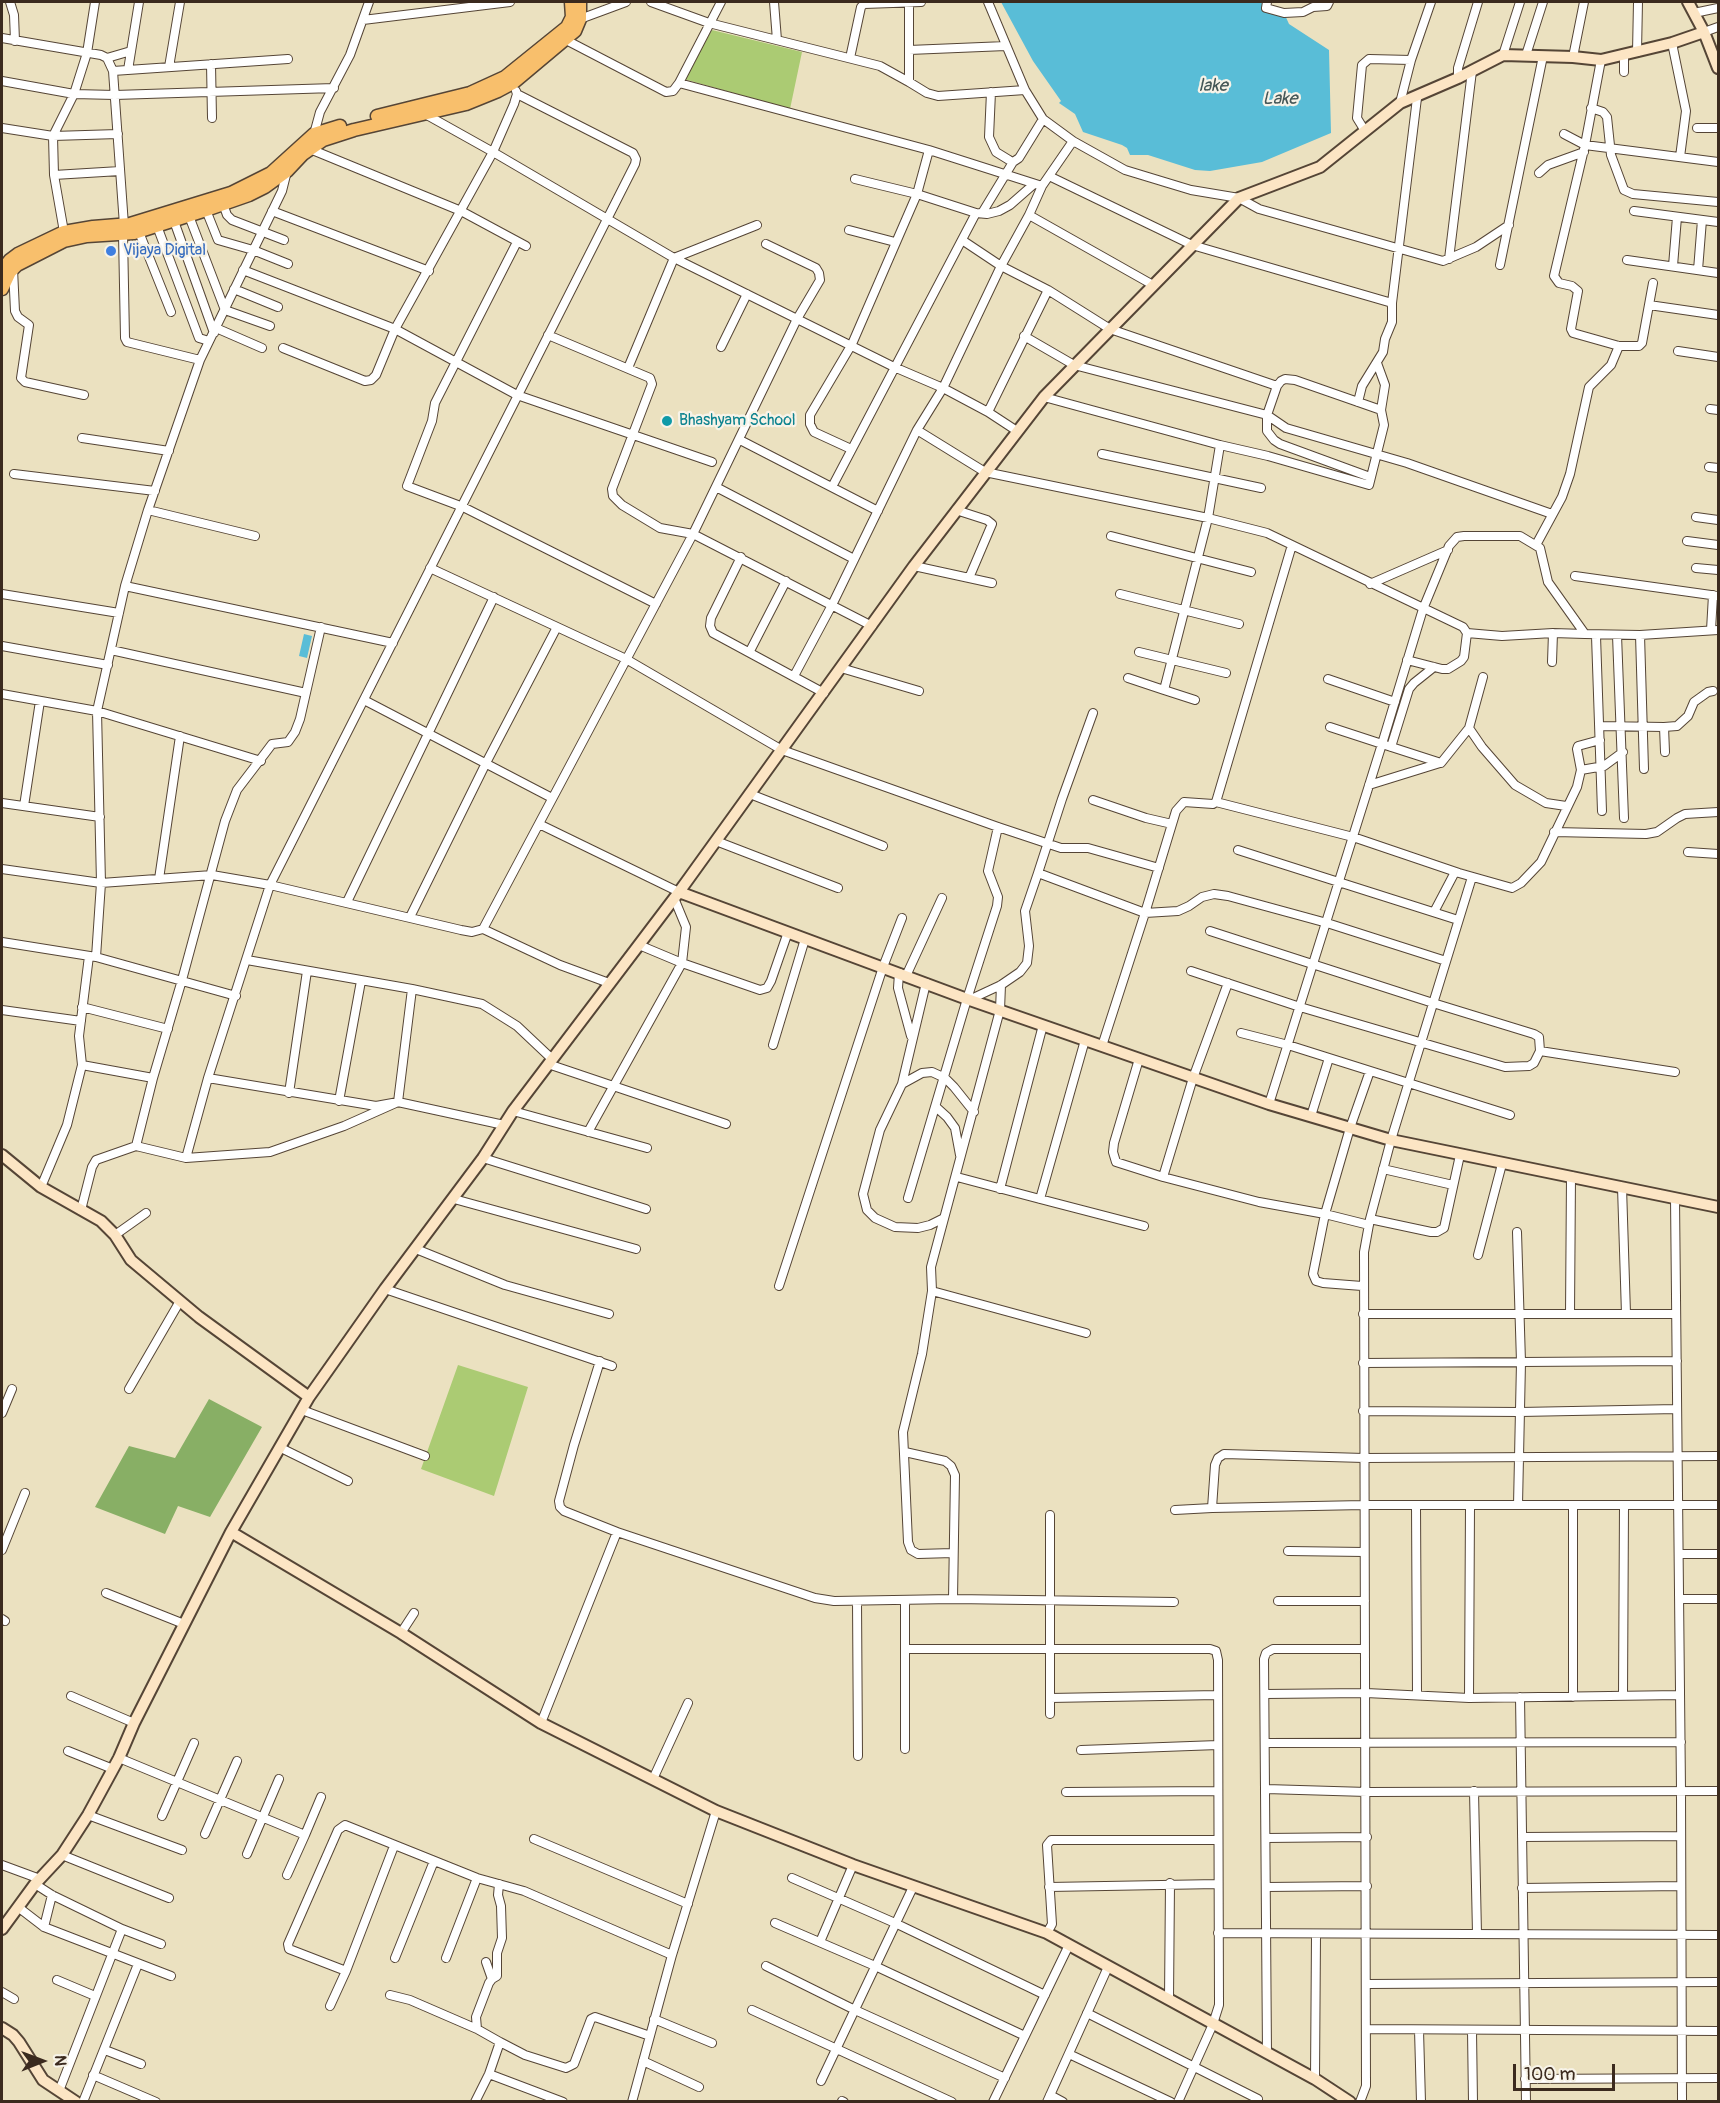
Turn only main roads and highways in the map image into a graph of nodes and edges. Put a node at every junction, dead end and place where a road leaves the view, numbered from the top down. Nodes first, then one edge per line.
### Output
1 (571, 2) edge
2 (580, 2) edge
3 (513, 84) junction
4 (124, 230) junction
5 (7, 270) edge
6 (2, 289) edge

1 - 3 main road
2 - 3 main road
3 - 4 main road
3 - 4 main road
4 - 5 main road
4 - 5 main road
5 - 6 main road

